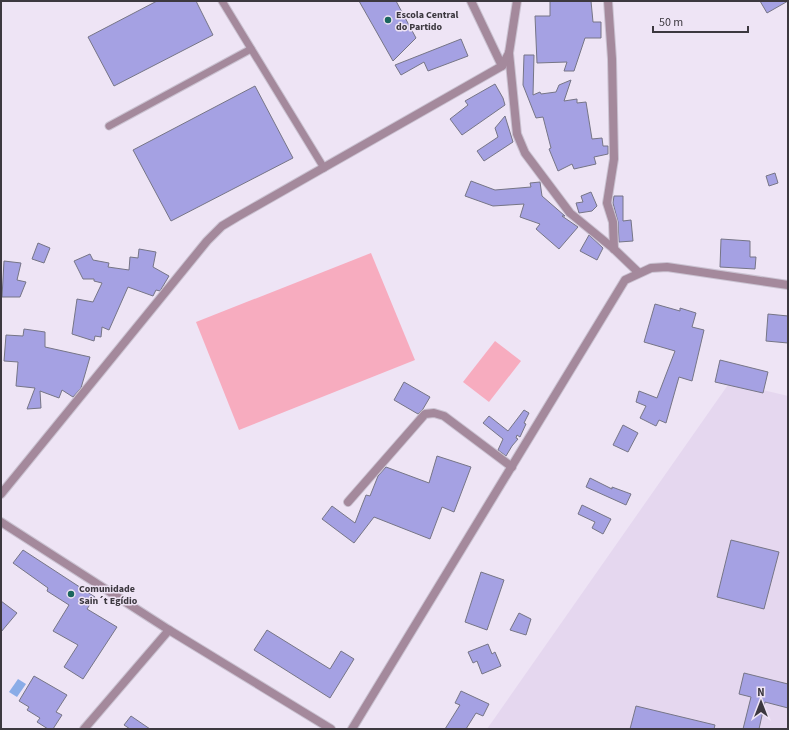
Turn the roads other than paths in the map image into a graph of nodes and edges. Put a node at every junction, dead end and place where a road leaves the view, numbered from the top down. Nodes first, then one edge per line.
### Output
1 (222, 1) edge
2 (471, 1) edge
3 (517, 1) edge
4 (608, 1) edge
5 (251, 49) junction
6 (509, 52) junction
7 (502, 66) junction
8 (108, 126) dead end
9 (324, 168) junction
10 (614, 249) junction
11 (638, 272) junction
12 (788, 285) edge
13 (512, 467) junction
14 (1, 494) edge
15 (348, 502) dead end
16 (1, 522) edge
17 (169, 630) junction
18 (84, 729) edge
19 (331, 729) edge
20 (352, 729) edge

1 - 5 lane
2 - 7 street
3 - 6 street
4 - 10 street
5 - 8 lane
5 - 9 lane
6 - 7 street
6 - 10 street
7 - 9 street
9 - 14 street
10 - 11 street
11 - 12 street
11 - 13 street
13 - 15 street
13 - 20 street
16 - 17 street
17 - 18 street
17 - 19 street

